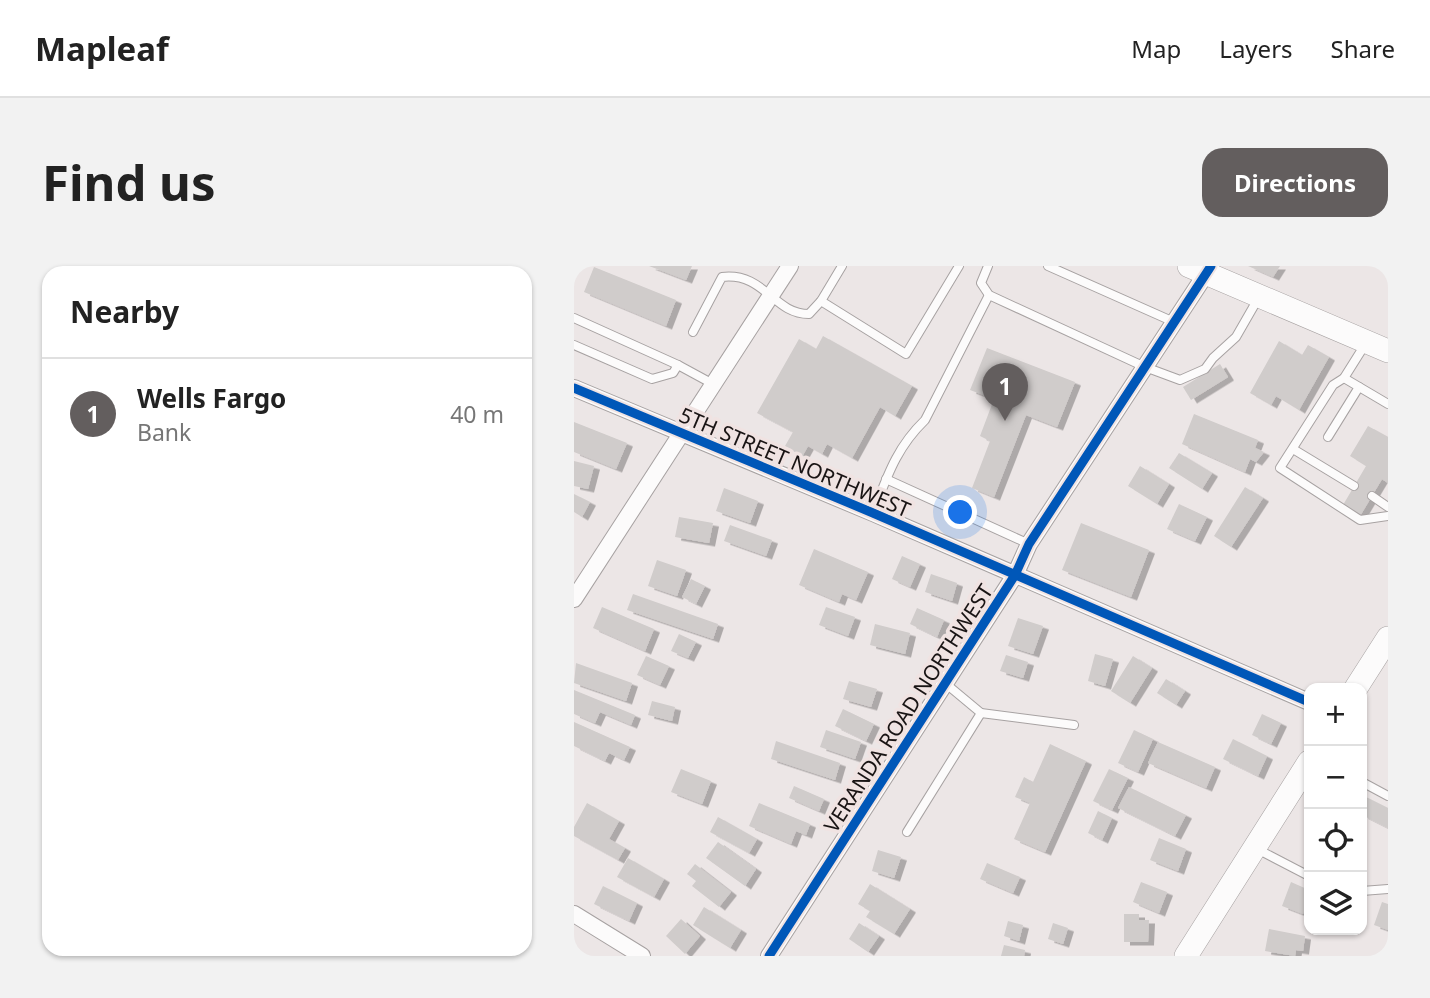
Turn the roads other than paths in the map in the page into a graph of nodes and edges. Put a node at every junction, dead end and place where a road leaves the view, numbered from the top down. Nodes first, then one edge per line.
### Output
1 (842, 266) edge
2 (959, 266) edge
3 (988, 266) edge
4 (1048, 266) edge
5 (788, 267) edge
6 (1202, 268) edge
7 (770, 295) junction
8 (989, 295) junction
9 (1259, 296) junction
10 (821, 301) junction
11 (574, 318) edge
12 (1174, 322) junction
13 (694, 332) dead end
14 (574, 345) edge
15 (1378, 346) edge
16 (678, 365) junction
17 (1145, 367) junction
18 (1344, 378) junction
19 (713, 384) junction
20 (1359, 387) junction
21 (574, 388) edge
22 (1388, 404) edge
23 (681, 433) junction
24 (1328, 437) dead end
25 (1293, 449) junction
26 (886, 480) junction
27 (1354, 486) dead end
28 (1372, 496) dead end
29 (1388, 507) edge
30 (873, 513) junction
31 (1388, 516) edge
32 (1029, 544) junction
33 (1015, 575) junction
34 (574, 599) edge
35 (1388, 638) edge
36 (945, 683) junction
37 (1359, 683) edge
38 (1304, 700) edge
39 (981, 713) junction
40 (1074, 725) dead end
41 (1304, 770) edge
42 (1367, 785) edge
43 (1388, 796) edge
44 (907, 832) dead end
45 (1254, 848) junction
46 (1304, 873) edge
47 (1388, 889) edge
48 (1367, 891) edge
49 (575, 917) edge
50 (642, 956) edge
51 (769, 956) edge
52 (1186, 956) edge

1 - 10 lane
2 - 10 lane
3 - 8 lane
4 - 12 lane
5 - 7 street
6 - 9 main road
6 - 12 street, VERANDA ROAD NORTHWEST
7 - 10 lane
7 - 13 lane
7 - 19 street
8 - 17 lane
8 - 26 lane
9 - 15 main road
9 - 17 lane
11 - 16 lane
12 - 17 street, VERANDA ROAD NORTHWEST
14 - 16 lane
15 - 18 lane
16 - 19 lane
17 - 32 street, VERANDA ROAD NORTHWEST
18 - 20 lane
18 - 25 lane
19 - 23 street
20 - 22 lane
20 - 24 lane
21 - 23 street, 5TH STREET NORTHWEST
23 - 30 street, 5TH STREET NORTHWEST
23 - 34 street
25 - 27 lane
25 - 31 lane
26 - 30 lane
26 - 32 lane
28 - 29 lane
30 - 33 street, 5TH STREET NORTHWEST
32 - 33 street, VERANDA ROAD NORTHWEST
33 - 36 street, VERANDA ROAD NORTHWEST
33 - 38 street, 5TH STREET NORTHWEST
35 - 37 main road
36 - 39 lane
36 - 51 street, VERANDA ROAD NORTHWEST
39 - 40 lane
39 - 44 lane
41 - 45 main road
42 - 43 lane
45 - 46 lane
45 - 52 main road
47 - 48 lane
49 - 50 street

